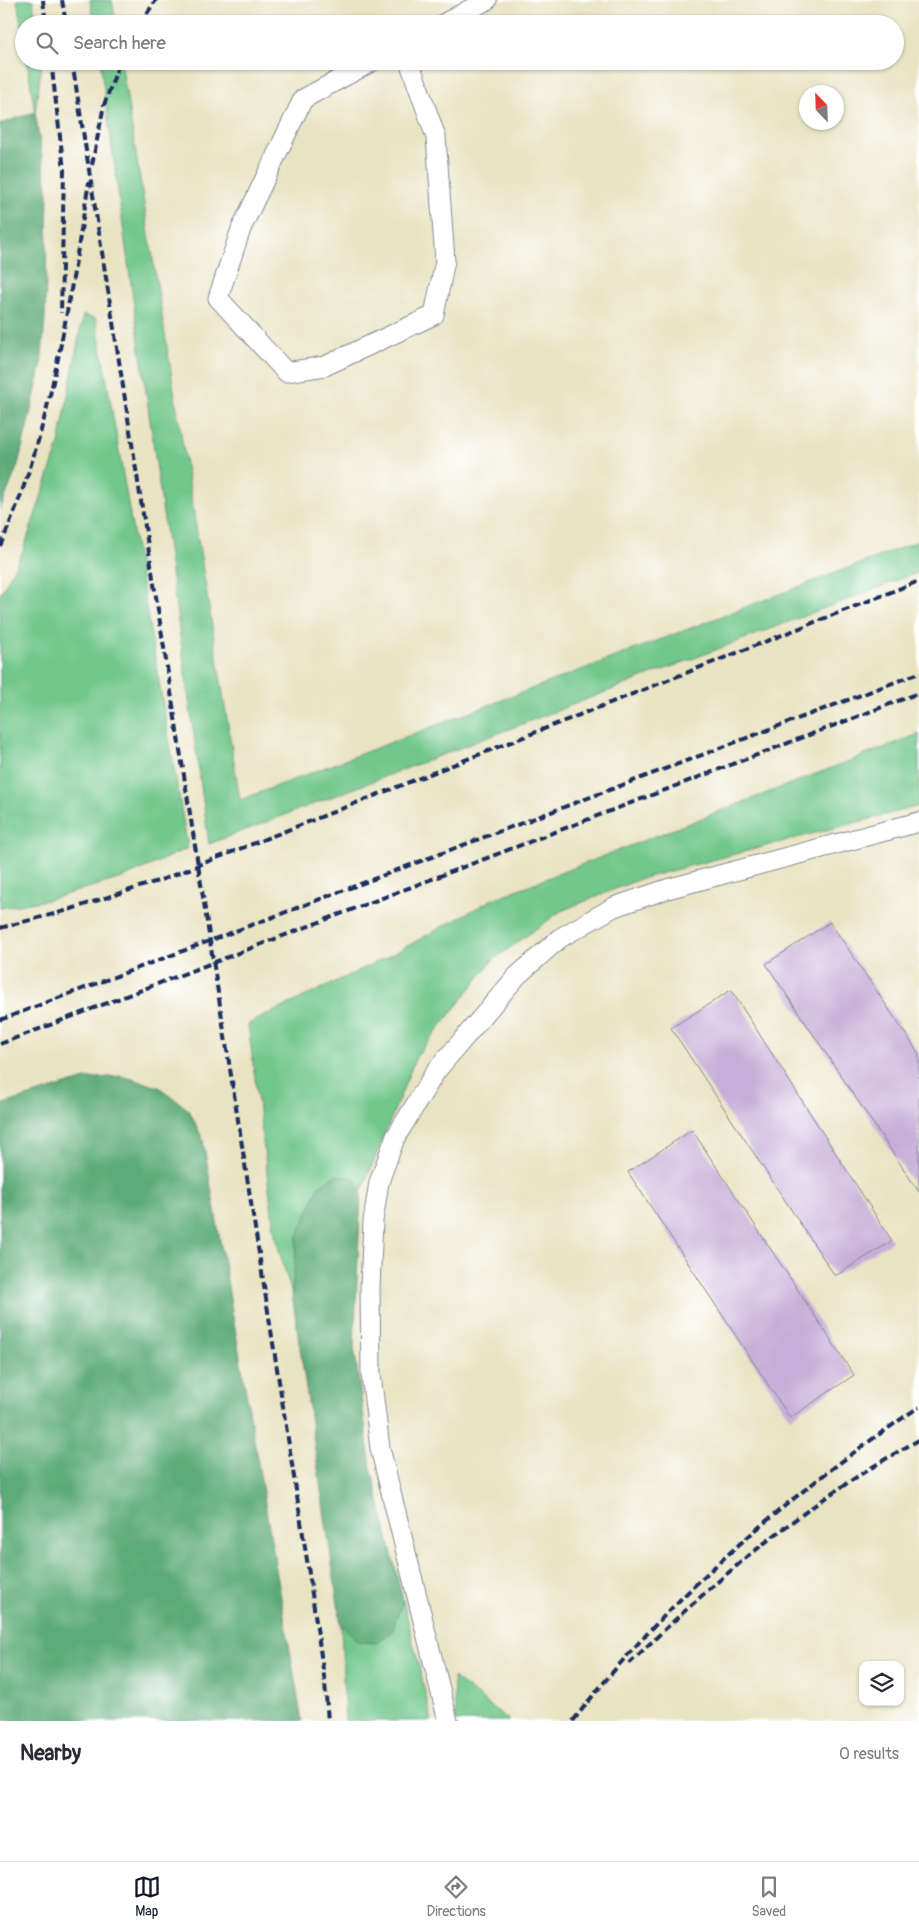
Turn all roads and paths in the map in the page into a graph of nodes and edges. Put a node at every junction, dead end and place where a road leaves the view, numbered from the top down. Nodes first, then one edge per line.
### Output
1 (487, 0) edge
2 (460, 15) edge
3 (356, 70) edge
4 (412, 70) edge
5 (919, 822) edge
6 (448, 1721) edge

1 - 2 lane
3 - 4 lane
5 - 6 lane

